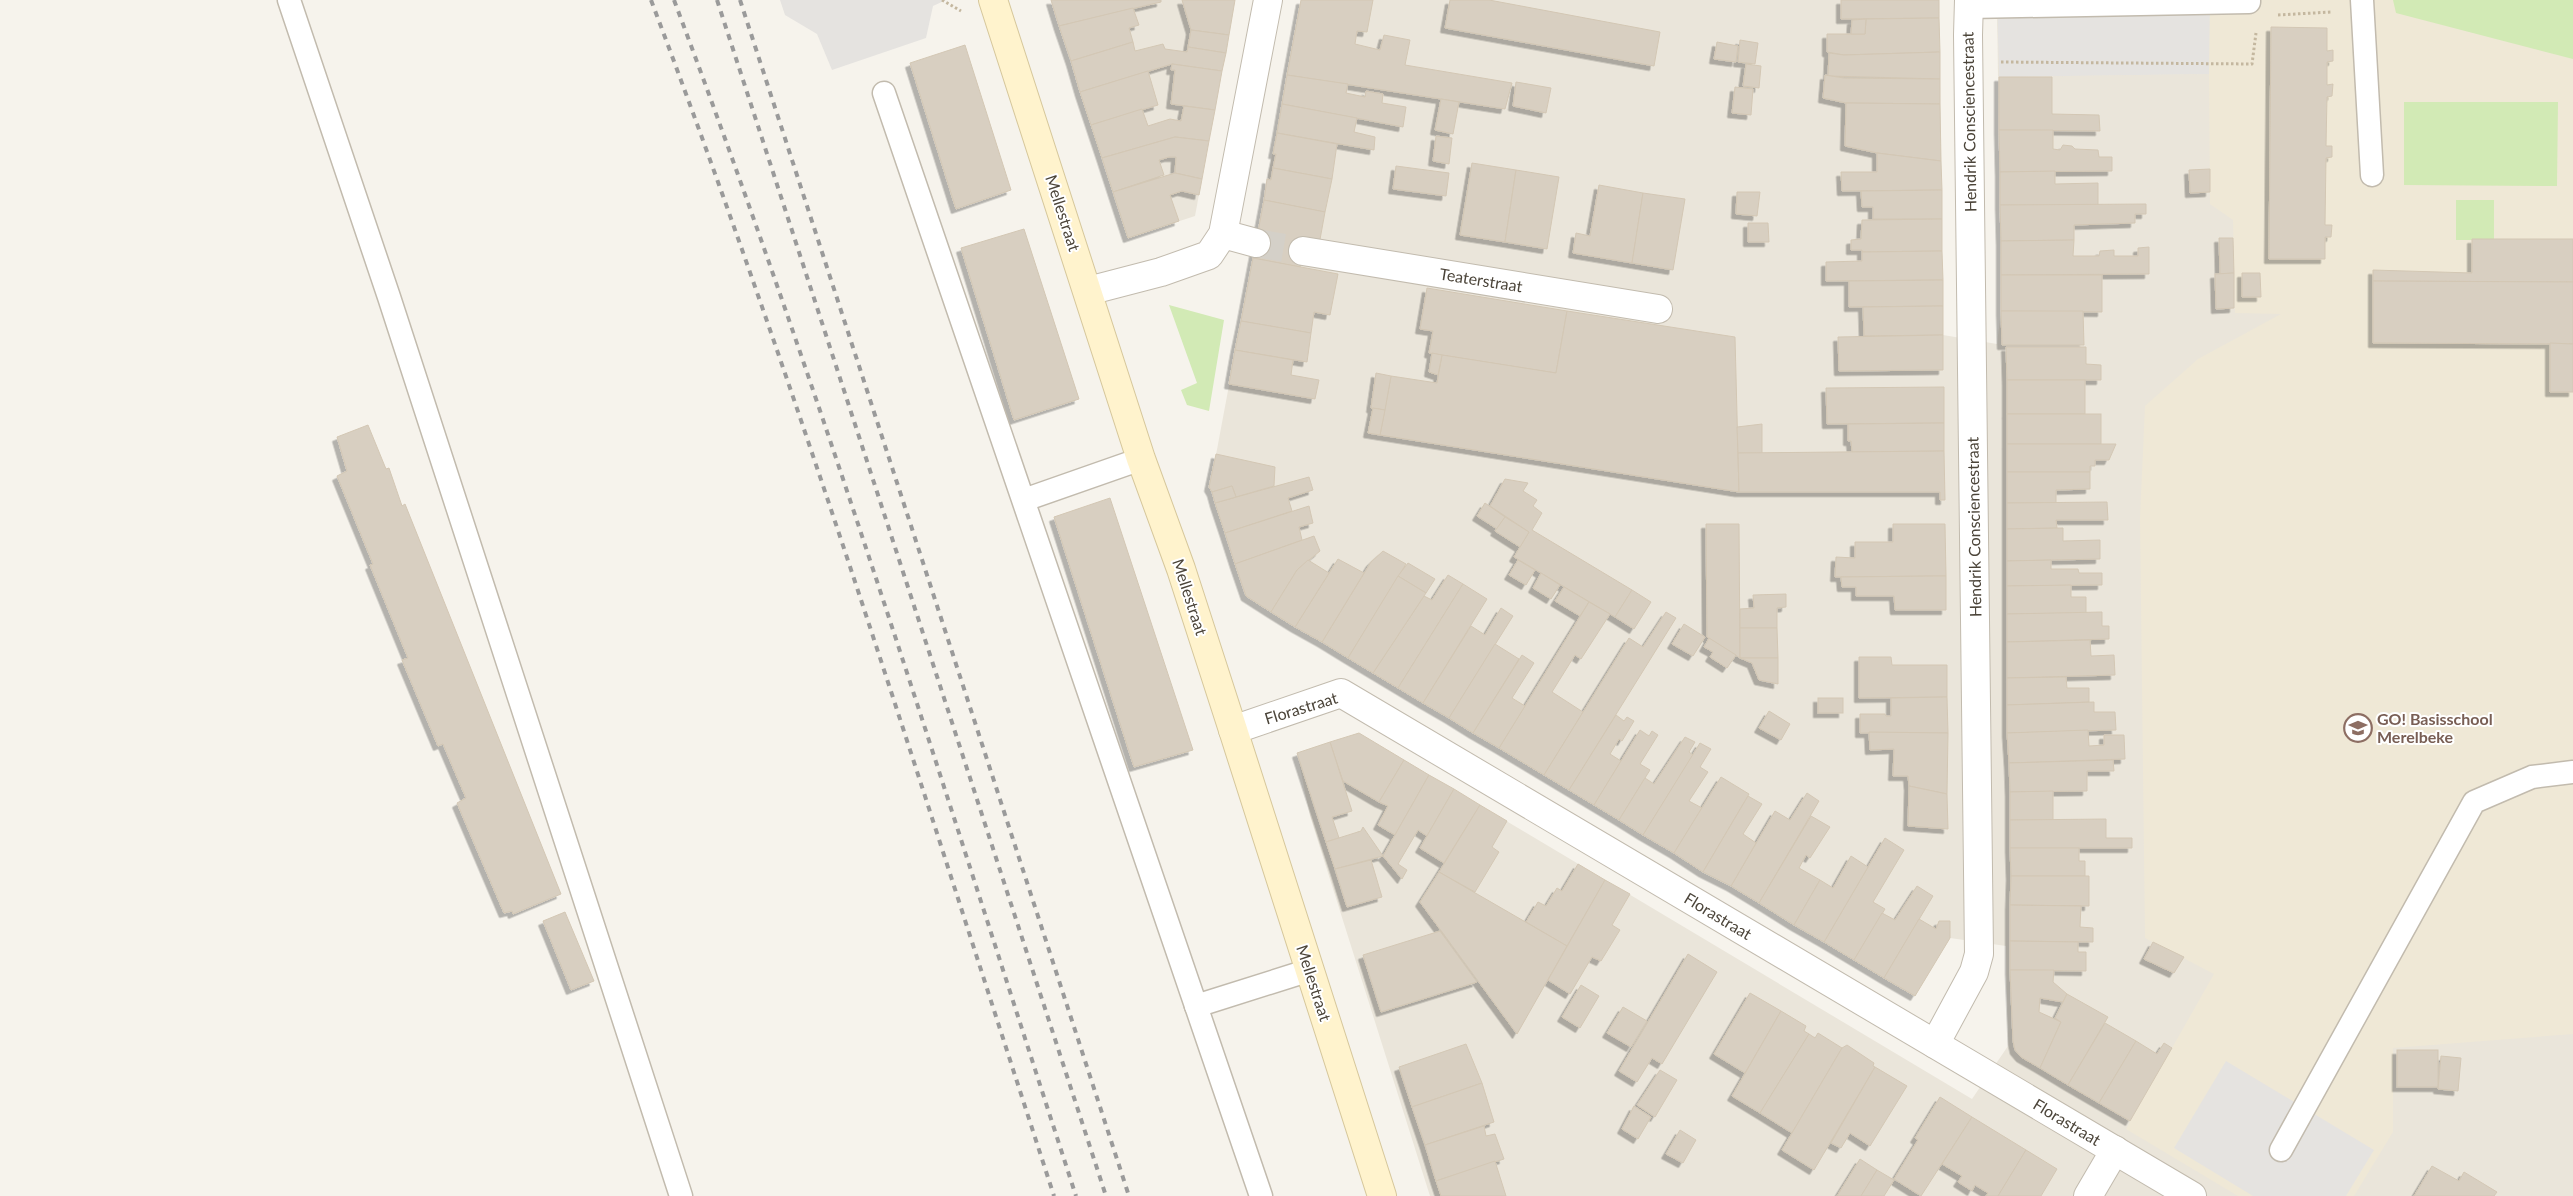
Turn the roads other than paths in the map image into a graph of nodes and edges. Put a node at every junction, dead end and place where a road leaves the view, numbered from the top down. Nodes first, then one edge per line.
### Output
1 (289, 0) edge
2 (993, 0) edge
3 (1268, 0) edge
4 (2249, 0) edge
5 (1969, 3) edge
6 (2363, 5) edge
7 (884, 94) dead end
8 (2372, 175) dead end
9 (1223, 234) junction
10 (1256, 243) tunnel mouth
11 (1303, 251) tunnel mouth
12 (1088, 292) junction
13 (1658, 309) dead end
14 (1142, 459) junction
15 (1024, 500) junction
16 (1233, 730) junction
17 (2573, 772) edge
18 (1310, 970) junction
19 (1196, 1006) junction
20 (1935, 1044) junction
21 (2115, 1150) junction
22 (2281, 1150) dead end
23 (681, 1196) edge
24 (1262, 1196) edge
25 (1382, 1196) edge
26 (2088, 1196) edge
27 (2192, 1196) edge

1 - 23 lane
2 - 12 street, Mellestraat
3 - 9 street
4 - 5 lane
5 - 20 street, Hendrik Consciencestraat
6 - 8 lane
7 - 15 lane
9 - 10 street
9 - 12 street
11 - 13 street, Teaterstraat
12 - 14 street, Mellestraat
14 - 15 lane
14 - 16 street, Mellestraat
15 - 19 lane
16 - 18 street, Mellestraat
16 - 20 street, Florastraat
17 - 22 lane
18 - 19 lane
18 - 25 street, Mellestraat
19 - 24 lane
20 - 21 street, Florastraat
21 - 26 street
21 - 27 street, Florastraat

